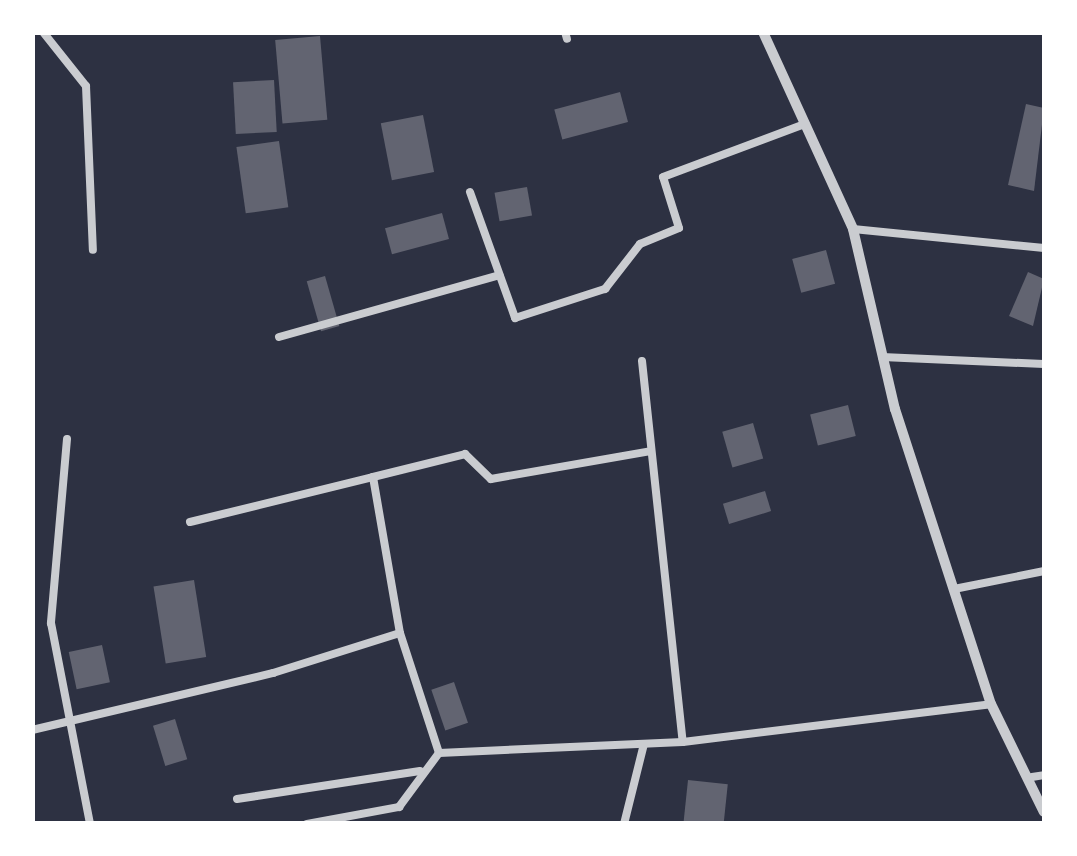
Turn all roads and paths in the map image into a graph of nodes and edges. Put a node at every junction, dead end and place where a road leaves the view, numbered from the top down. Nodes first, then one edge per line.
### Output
1 (43, 32) edge
2 (763, 32) edge
3 (805, 124) junction
4 (470, 192) dead end
5 (854, 229) junction
6 (1044, 248) edge
7 (94, 250) dead end
8 (500, 276) junction
9 (279, 337) dead end
10 (882, 356) junction
11 (642, 361) dead end
12 (1044, 364) edge
13 (67, 439) dead end
14 (651, 451) junction
15 (373, 477) junction
16 (190, 522) dead end
17 (1044, 571) edge
18 (954, 589) junction
19 (400, 633) junction
20 (991, 704) junction
21 (72, 721) junction
22 (32, 730) edge
23 (683, 742) junction
24 (644, 744) junction
25 (439, 753) junction
26 (420, 771) junction
27 (1038, 776) edge
28 (237, 799) dead end
29 (1044, 812) edge
30 (90, 824) edge
31 (306, 824) edge
32 (624, 824) edge

1 - 7 lane
2 - 3 street
3 - 5 street
3 - 8 lane
4 - 8 lane
5 - 6 lane
5 - 10 street
8 - 9 lane
10 - 12 lane
10 - 18 street
11 - 14 lane
13 - 21 lane
14 - 15 lane
14 - 23 lane
15 - 16 lane
15 - 19 lane
17 - 18 lane
18 - 20 street
19 - 21 lane
19 - 25 lane
20 - 23 lane
20 - 27 street
21 - 22 lane
21 - 30 lane
23 - 24 lane
24 - 25 lane
24 - 32 lane
25 - 26 lane
26 - 28 lane
26 - 31 lane
27 - 29 street

